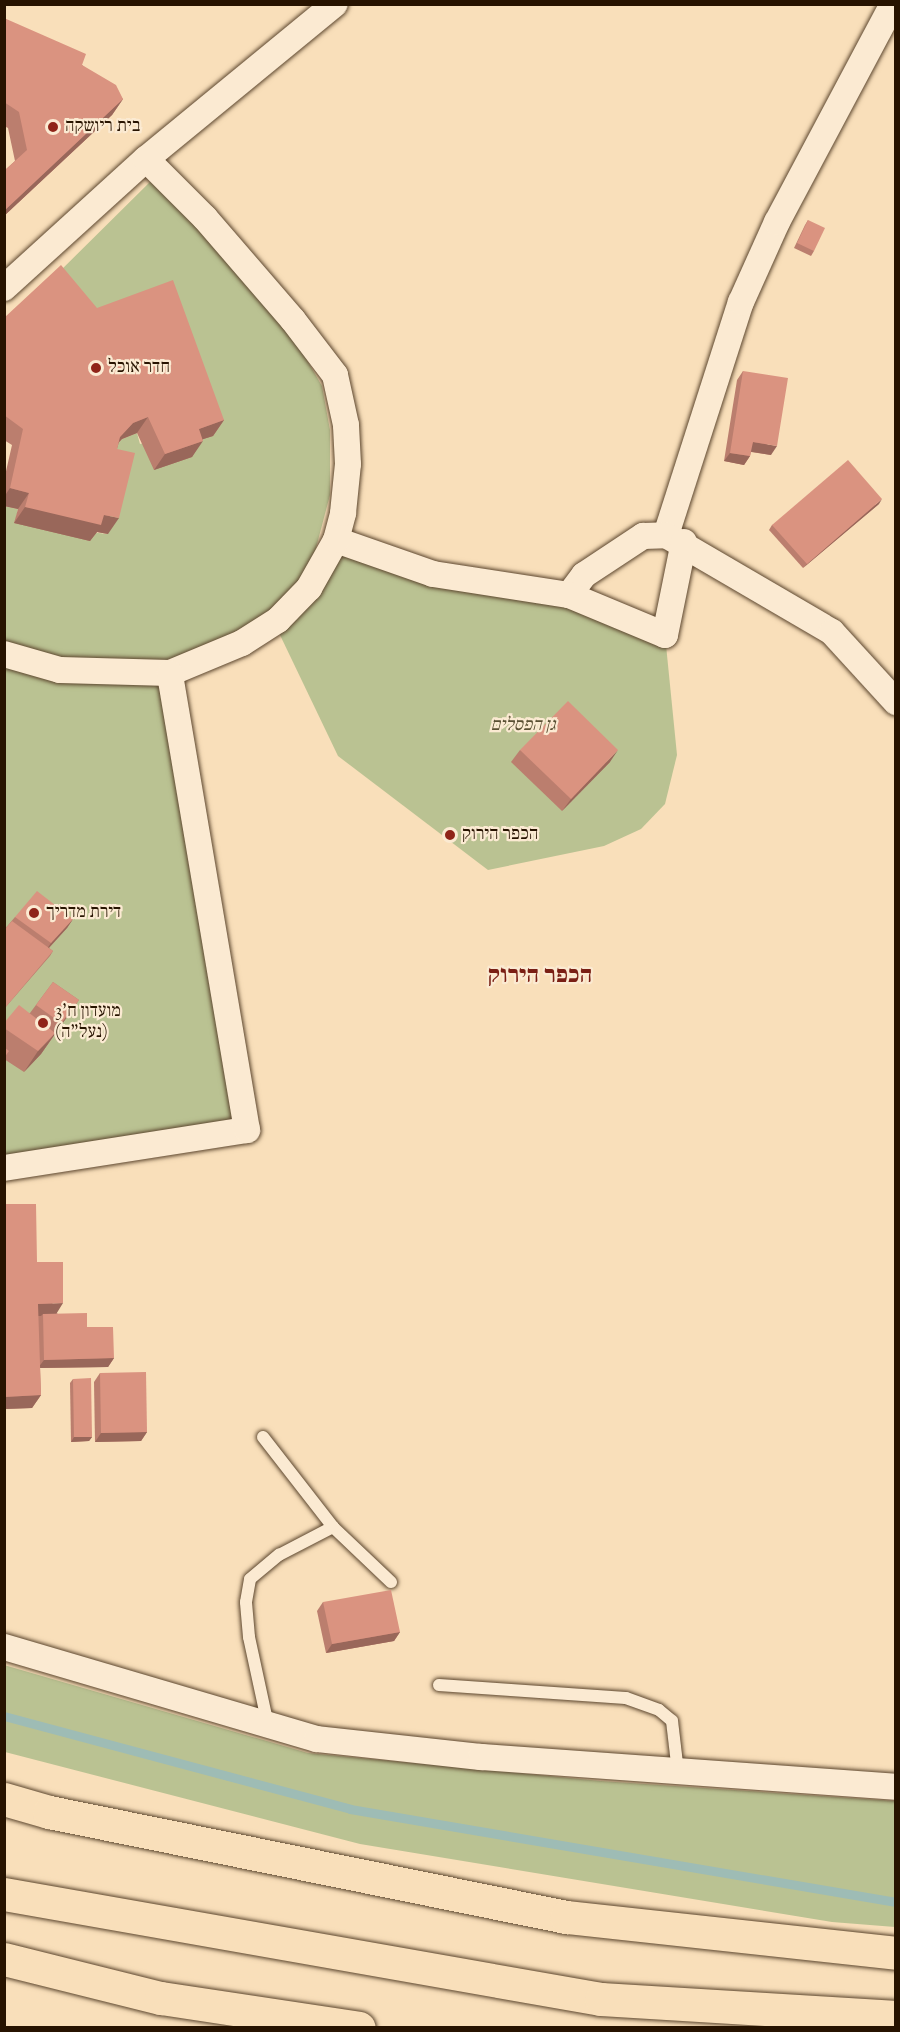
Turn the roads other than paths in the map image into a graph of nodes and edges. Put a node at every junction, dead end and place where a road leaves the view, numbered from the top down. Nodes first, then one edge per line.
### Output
1 (335, 4) edge
2 (893, 4) edge
3 (146, 159) junction
4 (4, 288) edge
5 (675, 538) junction
6 (336, 540) junction
7 (569, 595) junction
8 (4, 654) edge
9 (170, 672) junction
10 (896, 702) edge
11 (4, 1168) edge
12 (263, 1437) dead end
13 (333, 1527) junction
14 (391, 1582) dead end
15 (4, 1647) edge
16 (439, 1685) dead end
17 (268, 1728) junction
18 (678, 1772) junction
19 (896, 1787) edge
20 (4, 1799) edge
21 (4, 1894) edge
22 (896, 1953) edge
23 (4, 1959) edge
24 (896, 2017) edge
25 (359, 2028) edge

1 - 3 street
2 - 5 street
3 - 4 street
3 - 6 street
5 - 7 street
5 - 7 street
5 - 10 street
6 - 7 street
6 - 9 street
8 - 9 street
9 - 11 street
12 - 13 lane
13 - 14 lane
13 - 17 lane
15 - 17 street
16 - 18 lane
17 - 18 street
18 - 19 street
20 - 22 highway
21 - 24 highway
23 - 25 highway

